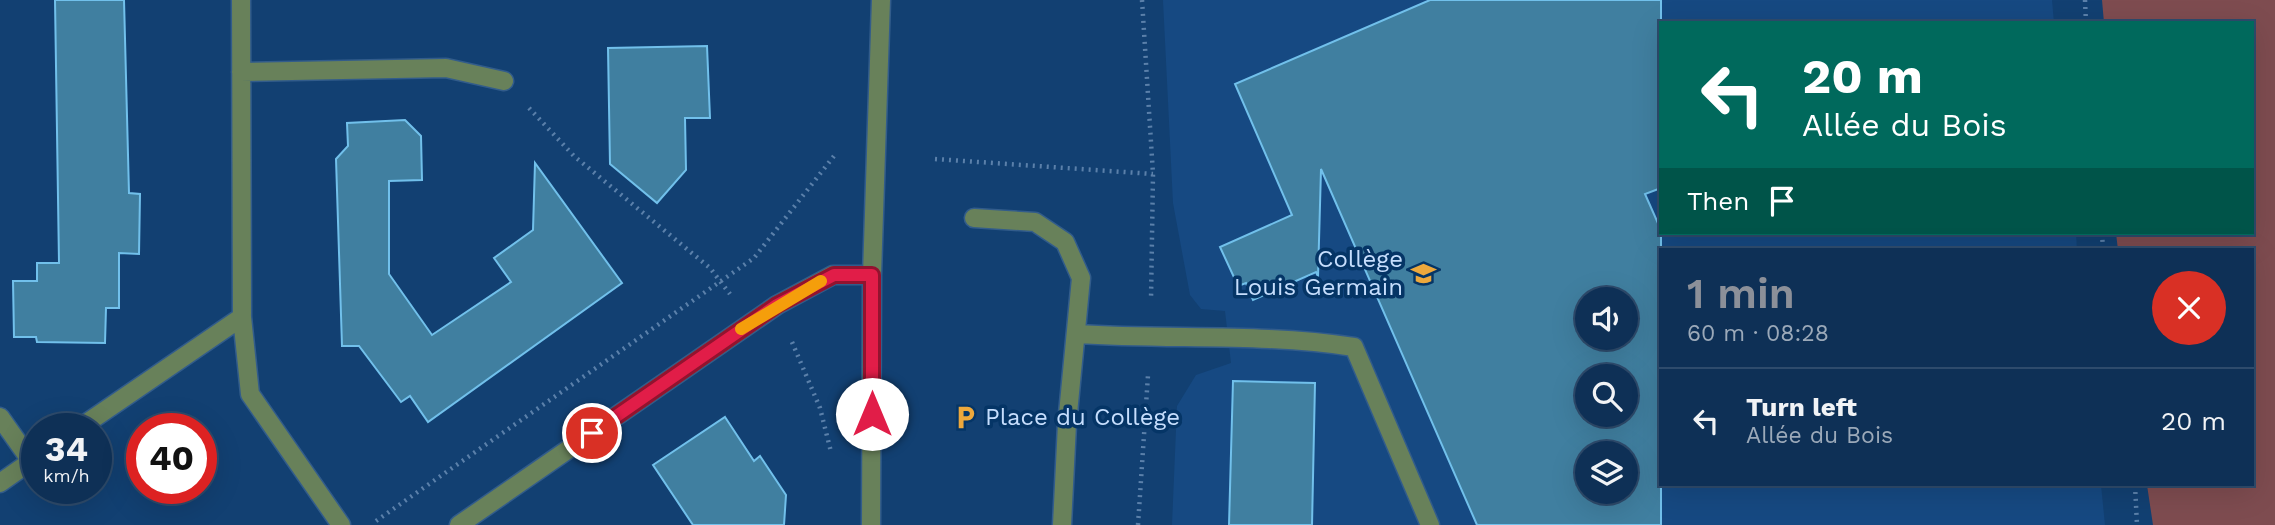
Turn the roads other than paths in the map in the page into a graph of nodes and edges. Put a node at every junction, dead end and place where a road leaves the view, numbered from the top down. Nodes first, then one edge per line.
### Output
1 (241, 0) edge
2 (881, 0) edge
3 (241, 72) junction
4 (504, 81) road end
5 (974, 218) dead end
6 (872, 275) junction
7 (242, 317) junction
8 (1078, 334) junction
9 (101, 413) edge
10 (0, 417) edge
11 (21, 443) edge
12 (21, 468) edge
13 (0, 483) edge
14 (341, 525) edge
15 (459, 525) edge
16 (872, 525) edge
17 (1062, 525) edge
18 (1430, 525) edge

1 - 3 street
2 - 6 street
3 - 4 street
3 - 7 street
5 - 8 street
6 - 15 street
6 - 16 street
7 - 9 street
7 - 14 street
8 - 17 street
8 - 18 street
10 - 11 street
12 - 13 street

